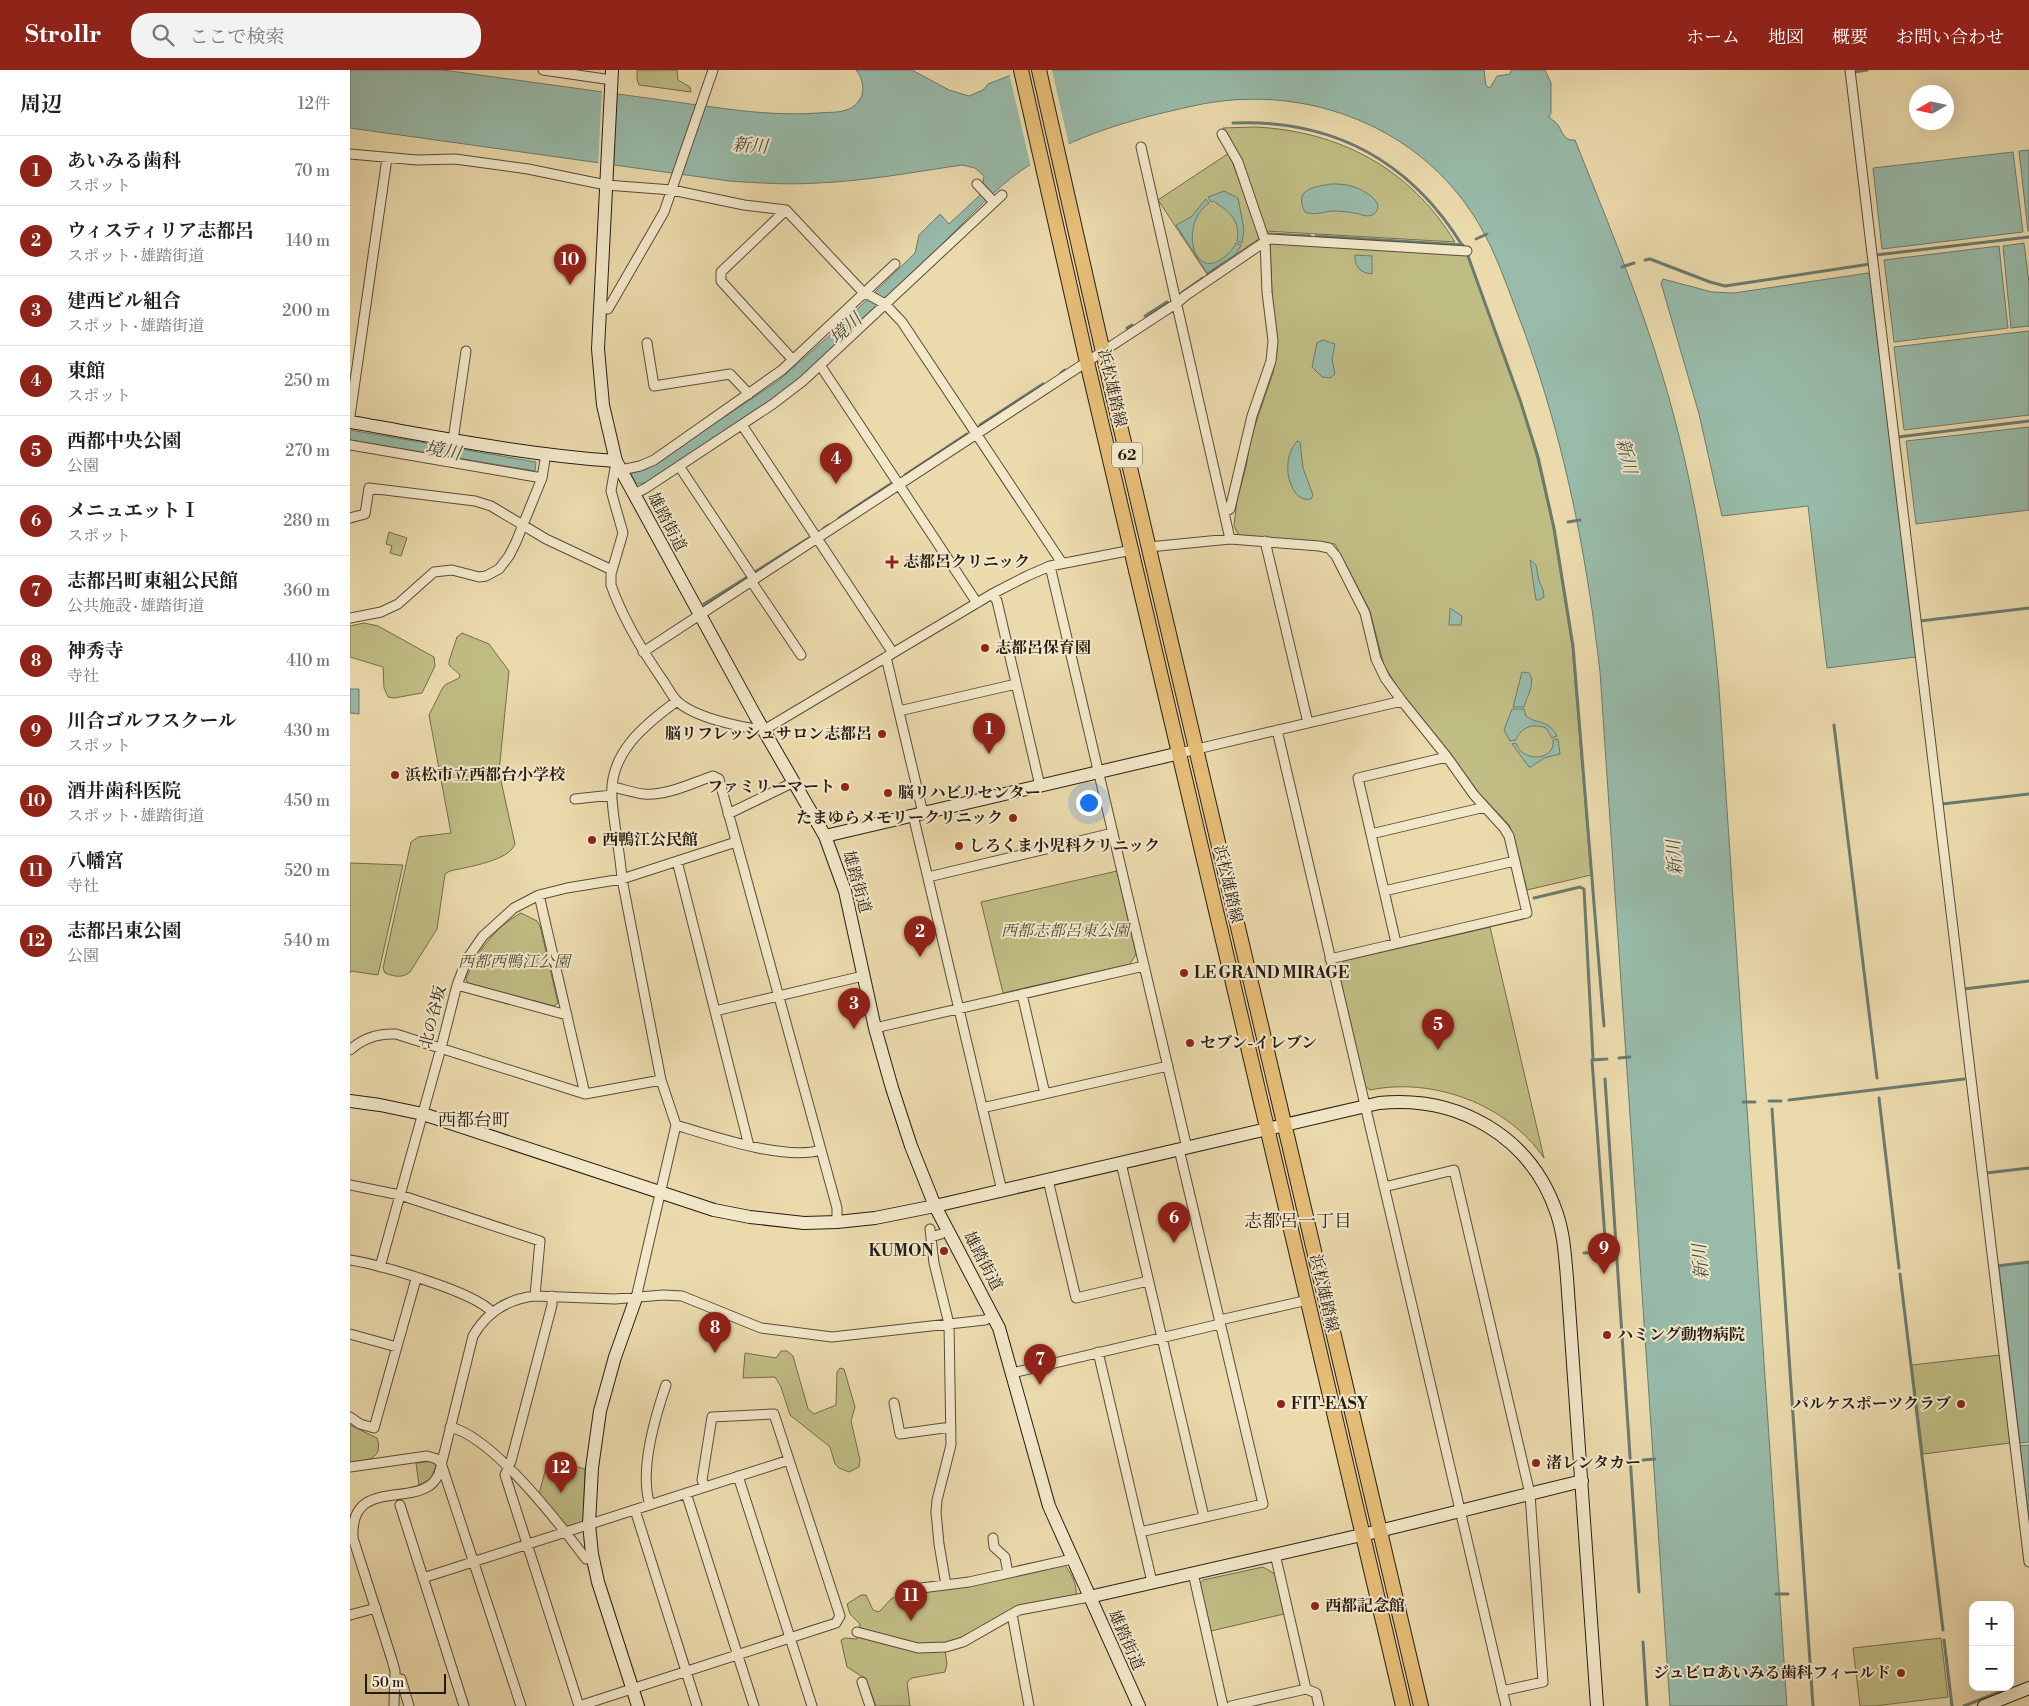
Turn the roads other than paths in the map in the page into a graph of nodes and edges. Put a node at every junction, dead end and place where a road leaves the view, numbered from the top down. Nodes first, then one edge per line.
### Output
1 (543, 70) edge
2 (713, 70) edge
3 (1021, 70) edge
4 (1039, 70) edge
5 (1850, 70) edge
6 (612, 78) edge
7 (1222, 134) dead end
8 (1141, 147) dead end
9 (350, 154) edge
10 (387, 158) junction
11 (606, 180) junction
12 (977, 184) dead end
13 (674, 187) junction
14 (1002, 195) dead end
15 (992, 200) junction
16 (786, 210) junction
17 (1265, 242) junction
18 (1467, 251) dead end
19 (895, 264) dead end
20 (866, 293) junction
21 (884, 303) junction
22 (1177, 303) junction
23 (599, 309) junction
24 (647, 343) dead end
25 (466, 351) dead end
26 (1103, 352) junction
27 (793, 360) junction
28 (1088, 362) junction
29 (820, 366) junction
30 (749, 394) junction
31 (350, 416) edge
32 (350, 422) edge
33 (742, 425) junction
34 (977, 434) junction
35 (453, 440) junction
36 (350, 445) edge
37 (546, 453) junction
38 (680, 466) junction
39 (620, 468) junction
40 (542, 478) junction
41 (899, 485) junction
42 (631, 489) junction
43 (1224, 512) junction
44 (350, 518) edge
45 (522, 526) junction
46 (818, 539) junction
47 (1230, 539) junction
48 (1265, 542) junction
49 (1149, 547) junction
50 (1132, 550) junction
51 (1062, 563) junction
52 (1050, 566) junction
53 (612, 570) junction
54 (753, 580) junction
55 (992, 594) junction
56 (977, 603) junction
57 (699, 614) junction
58 (350, 618) edge
59 (643, 652) junction
60 (801, 655) dead end
61 (890, 655) junction
62 (1016, 684) junction
63 (677, 701) junction
64 (1402, 701) junction
65 (899, 711) junction
66 (1308, 723) junction
67 (764, 730) junction
68 (1277, 730) junction
69 (1196, 749) junction
70 (1180, 753) junction
71 (1447, 757) junction
72 (1098, 772) junction
73 (794, 782) junction
74 (1040, 786) junction
75 (612, 791) junction
76 (575, 800) dead end
77 (1485, 807) junction
78 (728, 814) junction
79 (918, 814) junction
80 (1113, 834) junction
81 (1371, 834) junction
82 (825, 836) junction
83 (736, 842) junction
84 (677, 861) junction
85 (1515, 861) junction
86 (928, 877) junction
87 (622, 879) junction
88 (1384, 892) junction
89 (539, 895) junction
90 (1396, 943) junction
91 (1330, 959) junction
92 (1144, 966) junction
93 (863, 976) junction
94 (456, 985) junction
95 (1022, 994) junction
96 (778, 996) junction
97 (959, 1008) junction
98 (715, 1011) junction
99 (567, 1014) junction
100 (875, 1028) junction
101 (442, 1048) junction
102 (350, 1050) edge
103 (1168, 1066) junction
104 (661, 1080) junction
105 (585, 1094) junction
106 (1045, 1094) junction
107 (350, 1101) edge
108 (1365, 1106) junction
109 (982, 1108) junction
110 (422, 1114) junction
111 (676, 1125) junction
112 (1285, 1125) junction
113 (1268, 1129) junction
114 (750, 1146) junction
115 (1183, 1148) junction
116 (821, 1150) junction
117 (1121, 1163) junction
118 (1048, 1180) junction
119 (350, 1185) edge
120 (1384, 1186) junction
121 (1002, 1191) junction
122 (661, 1193) junction
123 (400, 1195) junction
124 (935, 1206) junction
125 (837, 1222) junction
126 (941, 1234) dead end
127 (350, 1260) edge
128 (380, 1267) junction
129 (416, 1279) junction
130 (1148, 1281) junction
131 (535, 1296) junction
132 (552, 1296) junction
133 (636, 1298) junction
134 (1308, 1300) junction
135 (492, 1312) junction
136 (993, 1316) junction
137 (1220, 1322) junction
138 (948, 1324) junction
139 (350, 1334) edge
140 (1162, 1338) junction
141 (397, 1347) junction
142 (1098, 1352) junction
143 (1012, 1373) junction
144 (666, 1385) dead end
145 (894, 1403) dead end
146 (350, 1417) edge
147 (450, 1427) junction
148 (951, 1427) junction
149 (789, 1460) junction
150 (441, 1463) junction
151 (350, 1467) edge
152 (508, 1468) junction
153 (738, 1476) junction
154 (1582, 1481) junction
155 (705, 1487) junction
156 (686, 1493) junction
157 (1530, 1494) junction
158 (400, 1505) dead end
159 (650, 1505) junction
160 (635, 1510) junction
161 (1460, 1511) junction
162 (1204, 1517) junction
163 (589, 1524) junction
164 (1379, 1530) junction
165 (566, 1532) junction
166 (1140, 1532) junction
167 (1363, 1534) junction
168 (993, 1538) dead end
169 (527, 1544) junction
170 (1275, 1554) junction
171 (593, 1558) junction
172 (1072, 1559) junction
173 (474, 1561) junction
174 (2029, 1562) edge
175 (1008, 1573) junction
176 (1192, 1573) junction
177 (423, 1578) junction
178 (1152, 1582) junction
179 (946, 1585) junction
180 (921, 1588) dead end
181 (1089, 1597) junction
182 (376, 1608) junction
183 (1012, 1614) junction
184 (350, 1615) edge
185 (857, 1632) dead end
186 (790, 1638) junction
187 (738, 1655) junction
188 (686, 1672) junction
189 (395, 1679) junction
190 (862, 1682) dead end
191 (2029, 1688) edge
192 (632, 1689) junction
193 (1306, 1689) junction
194 (1502, 1691) junction
195 (1271, 1702) edge
196 (394, 1706) edge
197 (409, 1706) edge
198 (464, 1706) edge
199 (520, 1706) edge
200 (579, 1706) edge
201 (638, 1706) edge
202 (697, 1706) edge
203 (754, 1706) edge
204 (812, 1706) edge
205 (870, 1706) edge
206 (1029, 1706) edge
207 (1139, 1706) edge
208 (1223, 1706) edge
209 (1231, 1706) edge
210 (1319, 1706) edge
211 (1403, 1706) edge
212 (1421, 1706) edge
213 (1506, 1706) edge
214 (1598, 1706) edge
215 (1984, 1706) edge

1 - 6 street
2 - 13 street
3 - 28 main road, 浜松雄踏線 / 62
4 - 26 main road, 浜松雄踏線 / 62
5 - 174 street
6 - 11 street, 雄踏街道
7 - 17 street
8 - 22 street
9 - 10 street
10 - 11 street
10 - 31 street
11 - 13 street
11 - 23 street, 雄踏街道
12 - 15 street
13 - 16 street
13 - 23 street
14 - 15 street
15 - 21 street
16 - 20 street
16 - 27 street
17 - 18 street
17 - 22 street
17 - 43 street
19 - 20 street
20 - 21 street
20 - 27 street
21 - 29 street
21 - 34 street
22 - 26 street
22 - 43 street
23 - 39 street, 雄踏街道
24 - 30 street
25 - 35 street
26 - 28 street
26 - 49 main road, 浜松雄踏線 / 62
27 - 30 street
28 - 34 street
28 - 50 main road, 浜松雄踏線 / 62
29 - 33 street
29 - 41 street
30 - 39 street
32 - 35 street
33 - 38 street
33 - 46 street
34 - 41 street
34 - 51 street
35 - 37 street
36 - 40 street
37 - 39 street
37 - 40 street
38 - 42 street
38 - 54 street
39 - 42 street, 雄踏街道
39 - 53 street
40 - 45 street
41 - 46 street
41 - 56 street
42 - 57 street, 雄踏街道
43 - 47 street
44 - 45 street
45 - 53 street
45 - 58 street
46 - 54 street
46 - 61 street
47 - 48 street
47 - 49 street
48 - 64 street
48 - 66 street
49 - 69 main road, 浜松雄踏線 / 62
50 - 51 street
50 - 70 main road, 浜松雄踏線 / 62
51 - 52 street
52 - 55 street
52 - 72 street
53 - 59 street
54 - 57 street
54 - 60 street
55 - 56 street
55 - 62 street
56 - 61 street
57 - 59 street
57 - 67 street, 雄踏街道
59 - 63 street
61 - 65 street
61 - 67 street
62 - 65 street
62 - 74 street
63 - 67 street
63 - 75 street
64 - 66 street
64 - 71 street
65 - 79 street
66 - 68 street
67 - 73 street, 雄踏街道
68 - 69 street
68 - 91 street
69 - 70 street
69 - 112 main road, 浜松雄踏線 / 62
70 - 72 street
70 - 113 main road, 浜松雄踏線 / 62
71 - 77 street
71 - 81 street
72 - 74 street
72 - 80 street
73 - 78 street
73 - 82 street, 雄踏街道
74 - 79 street
75 - 76 street
75 - 78 street
75 - 87 street
77 - 81 street
77 - 85 street
78 - 83 street
79 - 82 street
79 - 86 street
80 - 86 street
80 - 92 street
81 - 88 street
82 - 93 street, 雄踏街道
83 - 84 street, 北の谷坂
83 - 96 street
84 - 87 street, 北の谷坂
84 - 98 street
85 - 88 street
85 - 90 street
86 - 97 street
87 - 89 street, 北の谷坂
87 - 104 street
88 - 90 street
89 - 94 street, 北の谷坂
89 - 99 street
90 - 91 street
91 - 108 street
92 - 95 street
92 - 103 street
93 - 96 street
93 - 100 street, 雄踏街道
94 - 99 street
94 - 101 street, 北の谷坂
95 - 97 street
95 - 106 street
96 - 98 street
96 - 116 street
97 - 100 street
97 - 109 street
98 - 114 street
99 - 105 street
100 - 124 street, 雄踏街道
101 - 102 street
101 - 105 street
101 - 110 street, 北の谷坂
103 - 106 street
103 - 115 street
104 - 105 street
104 - 111 street
106 - 109 street
107 - 110 street
108 - 112 street
108 - 120 street
108 - 154 street
109 - 121 street
110 - 122 street
110 - 123 street, 北の谷坂
111 - 114 street
111 - 122 street
112 - 113 street
112 - 164 main road, 浜松雄踏線 / 62
113 - 115 street
113 - 134 main road, 浜松雄踏線 / 62
114 - 116 street
115 - 117 street
115 - 137 street
116 - 125 street
117 - 118 street
117 - 130 street
118 - 121 street
118 - 130 street
119 - 123 street
120 - 157 street
120 - 161 street
121 - 124 street
122 - 125 street
122 - 133 street
123 - 128 street, 北の谷坂
123 - 131 street
124 - 125 street
124 - 136 street, 雄踏街道
126 - 138 street
127 - 128 street
128 - 129 street
129 - 135 street
129 - 141 street
130 - 140 street
131 - 132 street
131 - 135 street
132 - 133 street
132 - 152 street
133 - 138 street
133 - 163 street
134 - 137 street
134 - 167 main road, 浜松雄踏線 / 62
135 - 147 street
136 - 138 street
136 - 143 street, 雄踏街道
137 - 140 street
137 - 162 street
138 - 148 street
139 - 141 street
140 - 142 street
140 - 162 street
141 - 146 street
142 - 143 street
142 - 166 street
143 - 172 street, 雄踏街道
144 - 159 street
145 - 148 street
147 - 150 street
147 - 152 street
148 - 179 street
149 - 153 street
149 - 155 street
149 - 186 street
150 - 151 street
150 - 173 street
150 - 182 street
152 - 165 street
152 - 169 street
153 - 155 street
153 - 186 street
154 - 157 street
154 - 214 street
155 - 156 street
156 - 159 street
156 - 187 street
157 - 161 street
157 - 194 street
158 - 177 street
159 - 160 street
160 - 163 street
160 - 188 street
161 - 164 street
161 - 194 street
162 - 166 street
163 - 165 street
163 - 171 street
164 - 167 street
164 - 212 main road, 浜松雄踏線 / 62
165 - 169 street
165 - 171 street
166 - 178 street
167 - 170 street
167 - 211 main road, 浜松雄踏線 / 62
168 - 175 street
169 - 173 street
169 - 200 street
170 - 176 street
170 - 193 street
171 - 192 street
172 - 175 street
172 - 181 street, 雄踏街道
173 - 177 street
173 - 199 street
175 - 179 street
176 - 178 street
176 - 208 street
177 - 198 street
178 - 181 street
179 - 180 street
181 - 183 street
181 - 207 street, 雄踏街道
182 - 184 street
182 - 189 street
183 - 185 street
183 - 206 street
186 - 187 street
186 - 204 street
187 - 188 street
187 - 203 street
188 - 192 street
188 - 202 street
189 - 196 street
189 - 197 street
190 - 205 street
191 - 215 street
192 - 200 street
192 - 201 street
193 - 195 street
193 - 210 street
194 - 213 street
195 - 209 street

